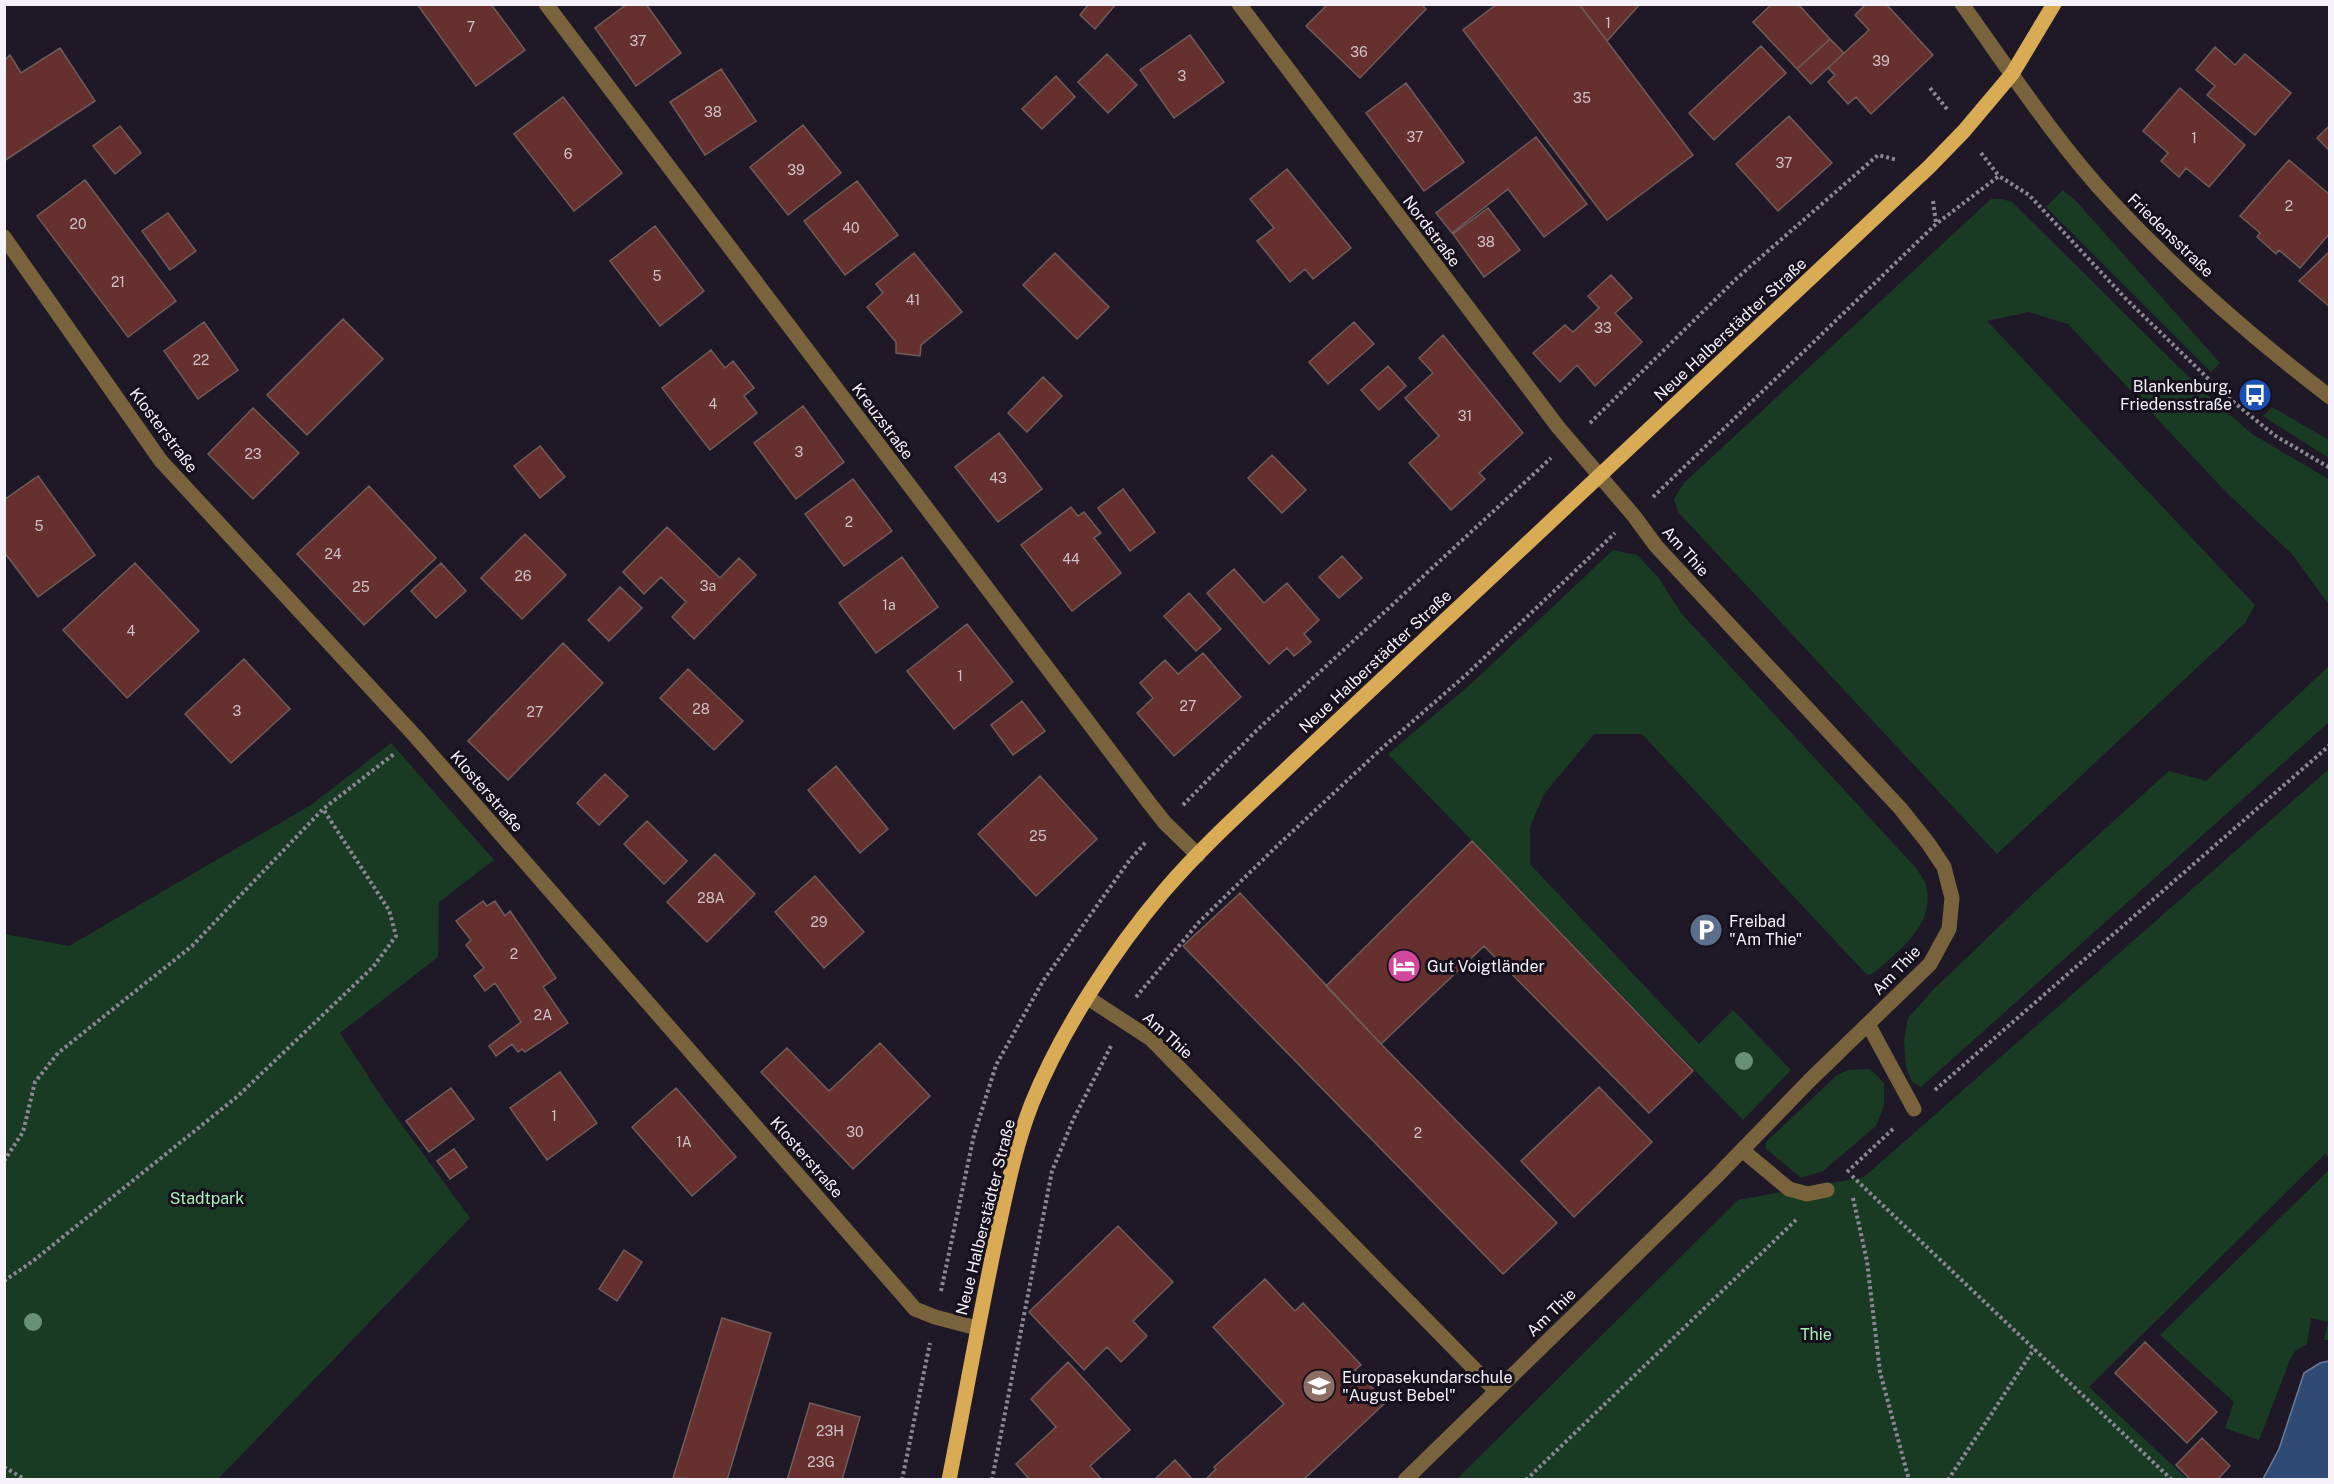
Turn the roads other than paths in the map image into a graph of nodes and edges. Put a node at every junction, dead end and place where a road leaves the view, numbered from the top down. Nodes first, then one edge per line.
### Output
1 (546, 4) edge
2 (1239, 4) edge
3 (1962, 4) edge
4 (2054, 4) edge
5 (2012, 74) junction
6 (4, 237) edge
7 (2330, 397) edge
8 (1599, 477) junction
9 (1198, 855) junction
10 (1088, 998) junction
11 (1868, 1024) junction
12 (1914, 1108) road end
13 (1742, 1150) junction
14 (1827, 1190) road end
15 (977, 1328) junction
16 (1495, 1390) junction
17 (949, 1479) edge
18 (1405, 1479) edge

1 - 9 street, Kreuzstraße
2 - 8 street, Nordstraße
3 - 5 street, Friedensstraße
4 - 5 main road, Neue Halberstädter Straße
5 - 7 street, Friedensstraße
5 - 8 main road, Neue Halberstädter Straße
6 - 15 street, Klosterstraße
8 - 9 main road, Neue Halberstädter Straße
8 - 11 street, Am Thie
9 - 10 main road, Neue Halberstädter Straße
10 - 15 main road, Neue Halberstädter Straße
10 - 16 street, Am Thie
11 - 12 street
11 - 13 street, Am Thie
13 - 14 street
13 - 16 street, Am Thie
15 - 17 main road, Neue Halberstädter Straße
16 - 18 street, Am Thie

